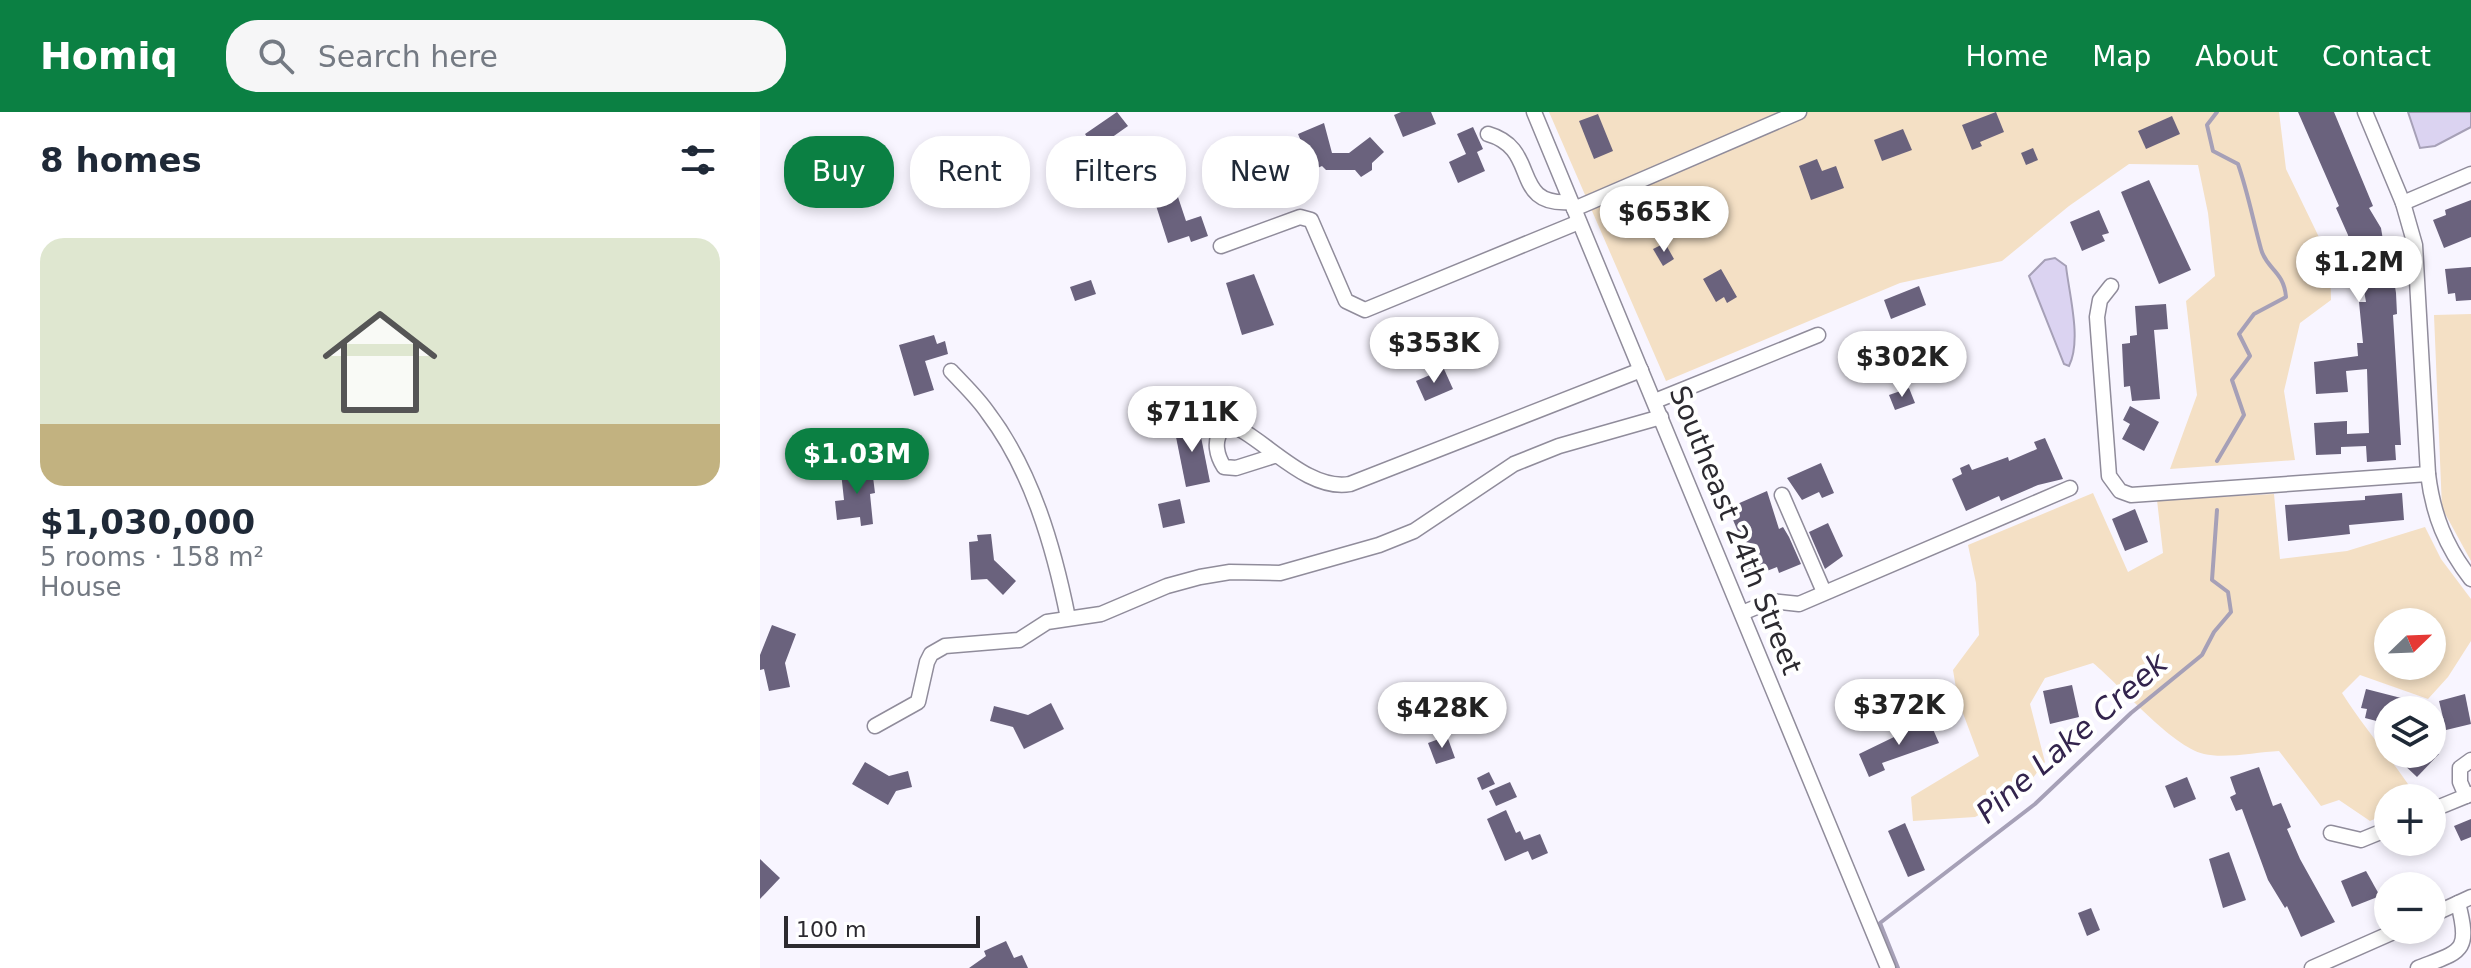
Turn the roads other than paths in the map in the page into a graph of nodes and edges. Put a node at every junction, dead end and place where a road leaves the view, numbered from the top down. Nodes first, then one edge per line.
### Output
1 (1534, 112) edge
2 (1799, 112) edge
3 (2365, 112) edge
4 (1488, 134) dead end
5 (2471, 174) edge
6 (2403, 203) junction
7 (1575, 211) junction
8 (1221, 246) dead end
9 (2111, 286) dead end
10 (1818, 335) dead end
11 (1641, 370) junction
12 (951, 371) dead end
13 (1655, 401) junction
14 (1661, 417) junction
15 (1277, 455) dead end
16 (2428, 474) junction
17 (2070, 488) dead end
18 (1782, 495) dead end
19 (2471, 579) edge
20 (1824, 592) junction
21 (1742, 613) junction
22 (1068, 618) junction
23 (875, 726) dead end
24 (2471, 760) edge
25 (2468, 795) edge
26 (2446, 804) edge
27 (2331, 833) dead end
28 (2374, 835) edge
29 (2464, 900) edge
30 (2374, 941) edge
31 (1888, 968) edge
32 (2312, 968) edge
33 (2418, 968) edge

1 - 7 street, Southeast 24th Street
2 - 7 street
3 - 6 street
4 - 7 street
5 - 6 street
6 - 16 street
7 - 8 street
7 - 11 street, Southeast 24th Street
9 - 16 street
10 - 13 street
11 - 13 street, Southeast 24th Street
11 - 15 street
12 - 22 street
13 - 14 street, Southeast 24th Street
14 - 21 street, Southeast 24th Street
14 - 22 street
16 - 19 street
17 - 20 street
18 - 20 street
20 - 21 street
21 - 31 street, Southeast 24th Street
22 - 23 street
24 - 25 street
25 - 26 street
27 - 28 street
29 - 33 street
30 - 32 street

